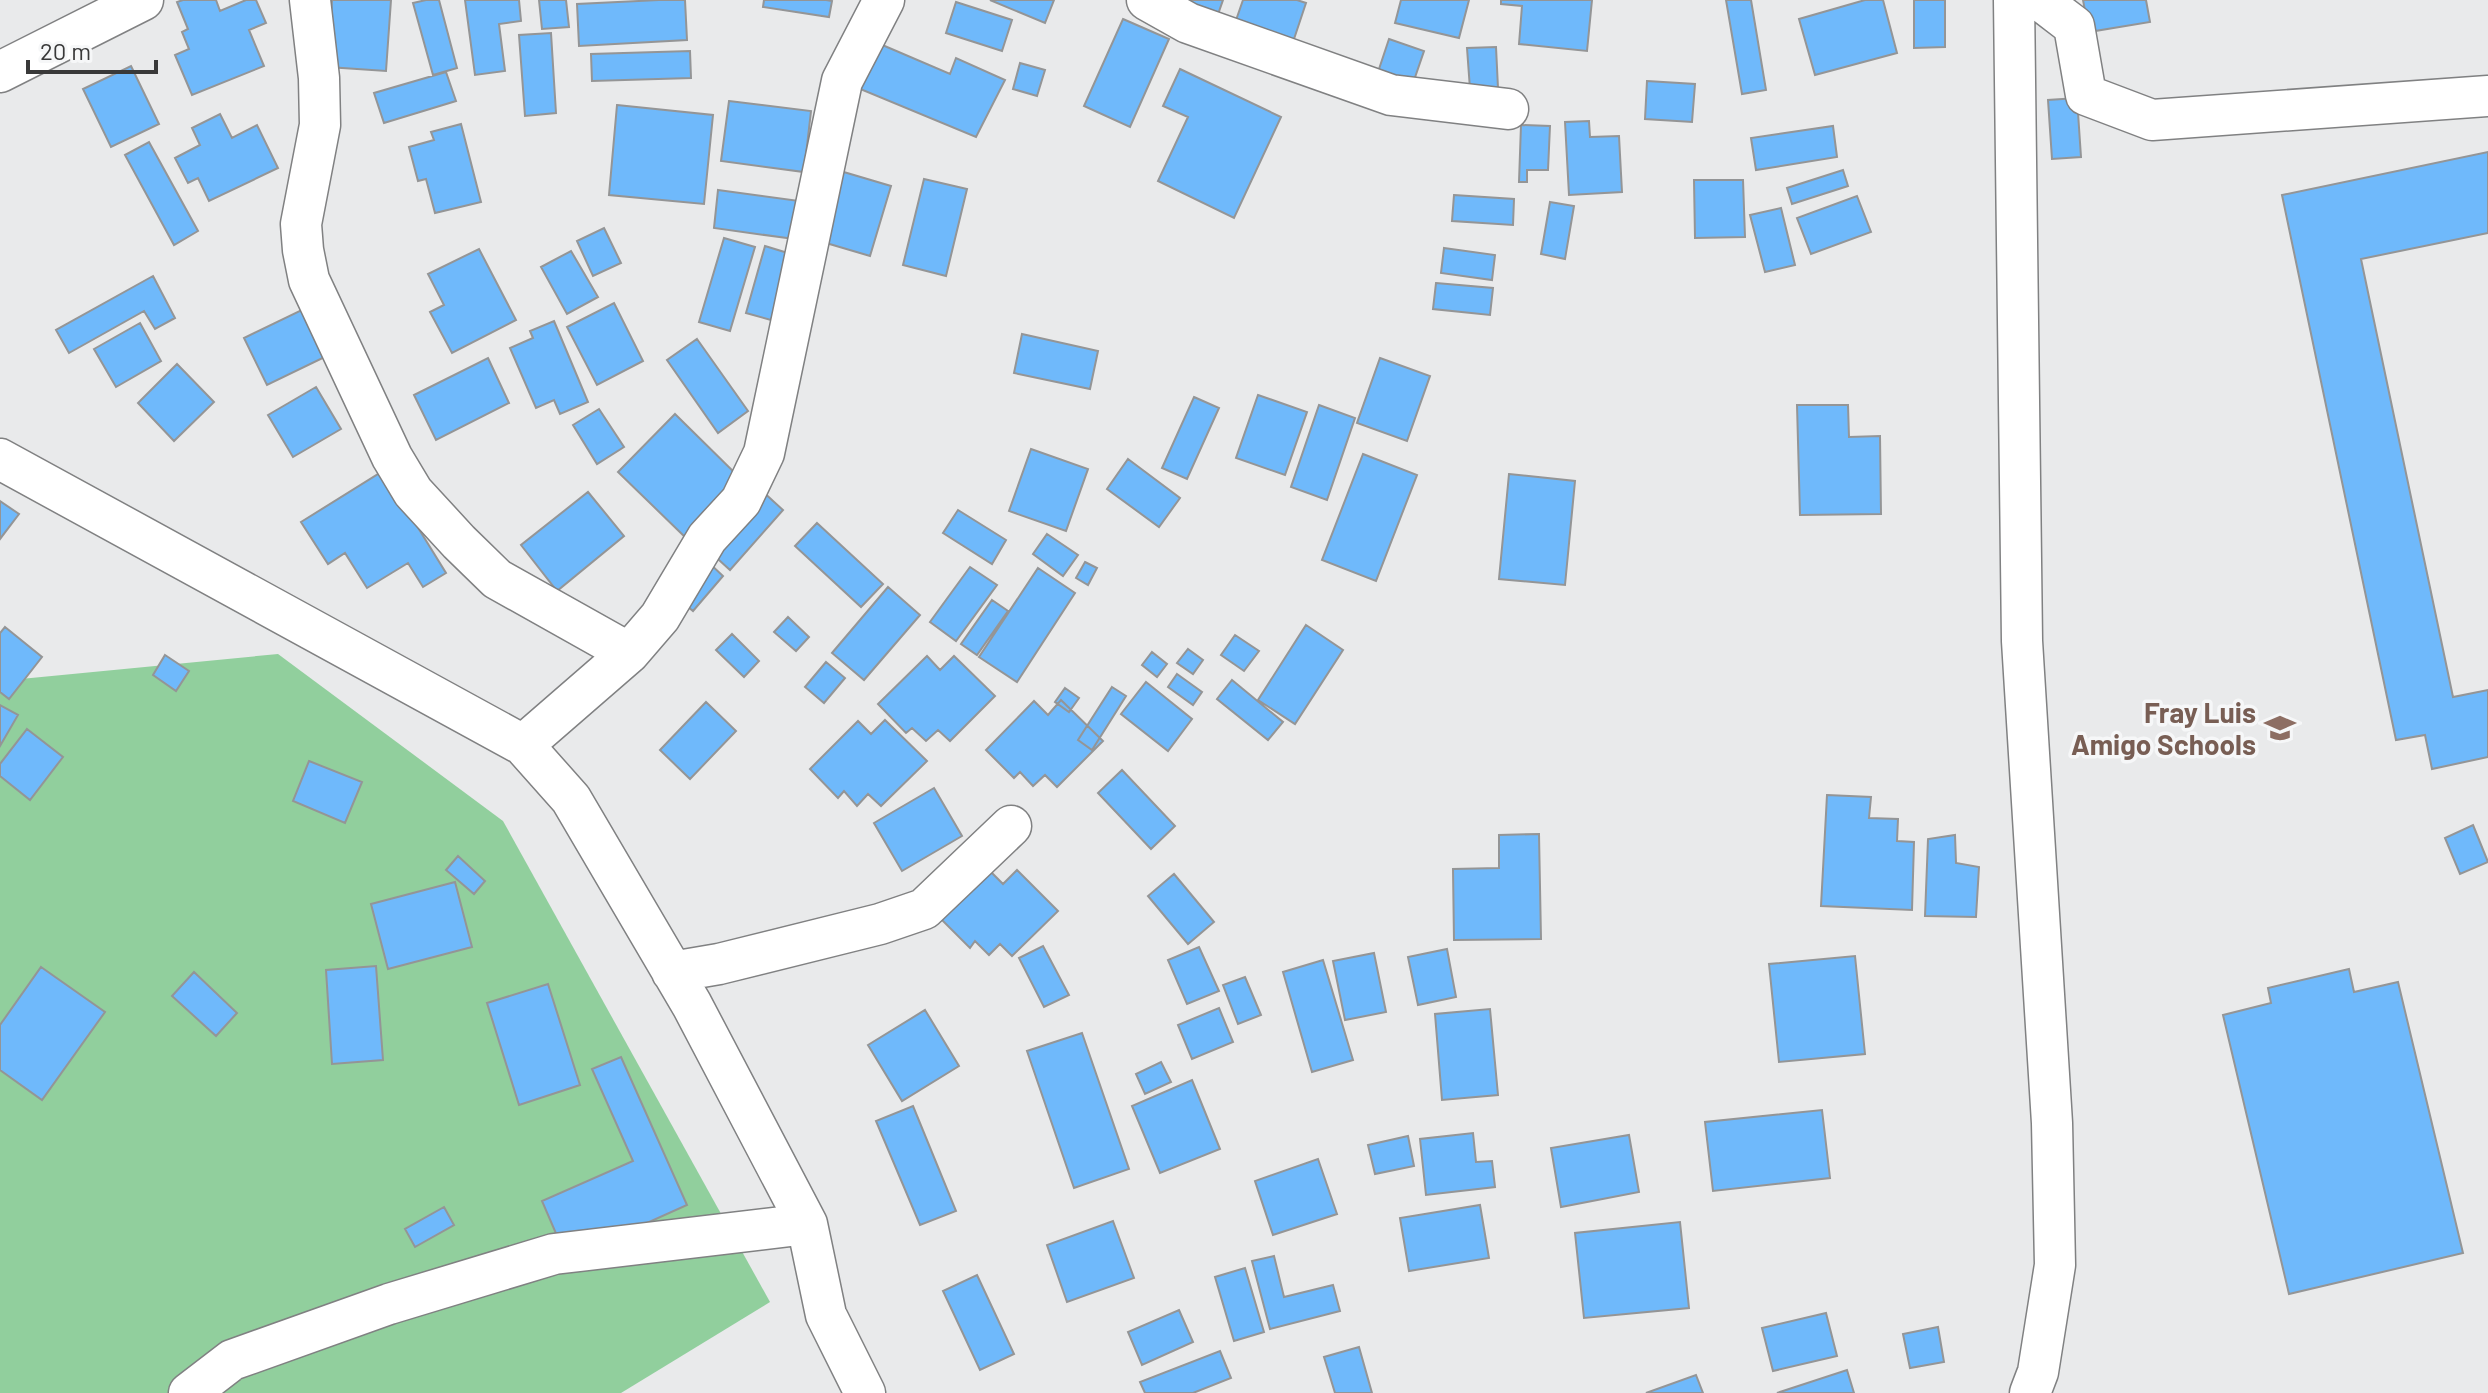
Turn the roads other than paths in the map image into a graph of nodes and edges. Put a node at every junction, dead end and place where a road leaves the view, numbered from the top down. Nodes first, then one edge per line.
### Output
1 (143, 0) edge
2 (310, 0) edge
3 (884, 0) edge
4 (1147, 0) edge
5 (2014, 0) edge
6 (2040, 0) edge
7 (0, 72) edge
8 (2488, 96) edge
9 (1508, 109) dead end
10 (0, 459) edge
11 (629, 653) junction
12 (523, 745) junction
13 (1011, 826) dead end
14 (672, 972) junction
15 (807, 1224) junction
16 (826, 1315) junction
17 (189, 1393) edge
18 (865, 1393) edge
19 (891, 1393) edge
20 (2030, 1393) edge

1 - 7 street
2 - 11 street
3 - 11 street
4 - 9 street
5 - 20 street
6 - 8 street
10 - 12 street
11 - 12 street
12 - 14 street
13 - 14 street
14 - 15 street
15 - 16 street
15 - 17 street
16 - 18 street
16 - 19 street

